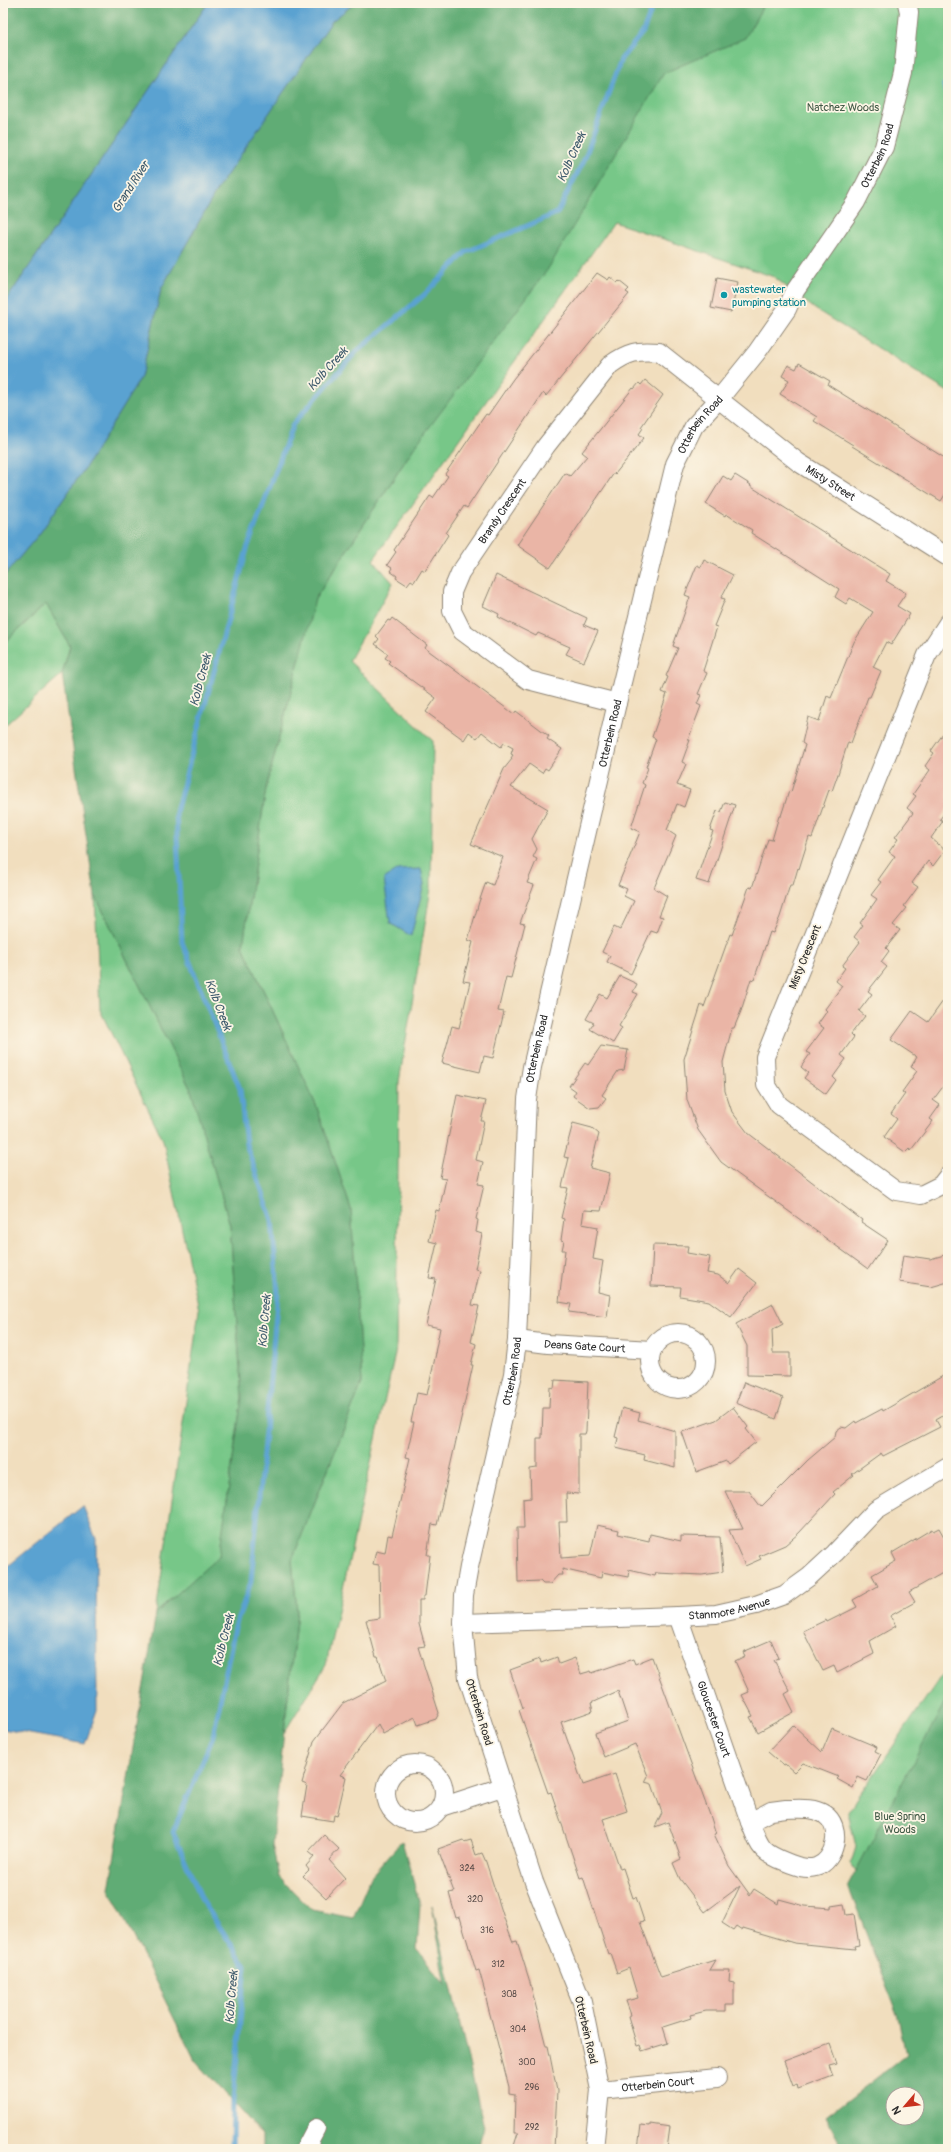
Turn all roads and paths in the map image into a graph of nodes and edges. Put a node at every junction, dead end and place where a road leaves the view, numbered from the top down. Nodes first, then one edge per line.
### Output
1 (908, 3) edge
2 (719, 399) junction
3 (948, 557) edge
4 (948, 623) edge
5 (617, 703) junction
6 (948, 1176) edge
7 (517, 1340) junction
8 (652, 1350) dead end
9 (948, 1467) edge
10 (678, 1616) junction
11 (463, 1623) junction
12 (502, 1787) junction
13 (441, 1806) dead end
14 (750, 1822) junction
15 (717, 2078) dead end
16 (600, 2090) junction
17 (316, 2128) dead end
18 (305, 2149) edge
19 (594, 2149) edge

1 - 2 street, Otterbein Road
2 - 3 street, Misty Street
2 - 5 street, Otterbein Road
2 - 5 street, Brandy Crescent
4 - 6 street, Misty Crescent
5 - 7 street, Otterbein Road
7 - 8 street, Deans Gate Court
7 - 11 street, Otterbein Road
9 - 10 street, Stanmore Avenue
10 - 11 street, Stanmore Avenue
10 - 14 street, Gloucester Court
11 - 12 street, Otterbein Road
12 - 13 street
12 - 16 street, Otterbein Road
14 - 14 street, Gloucester Court
15 - 16 street, Otterbein Court
16 - 19 street, Otterbein Road
17 - 18 street

